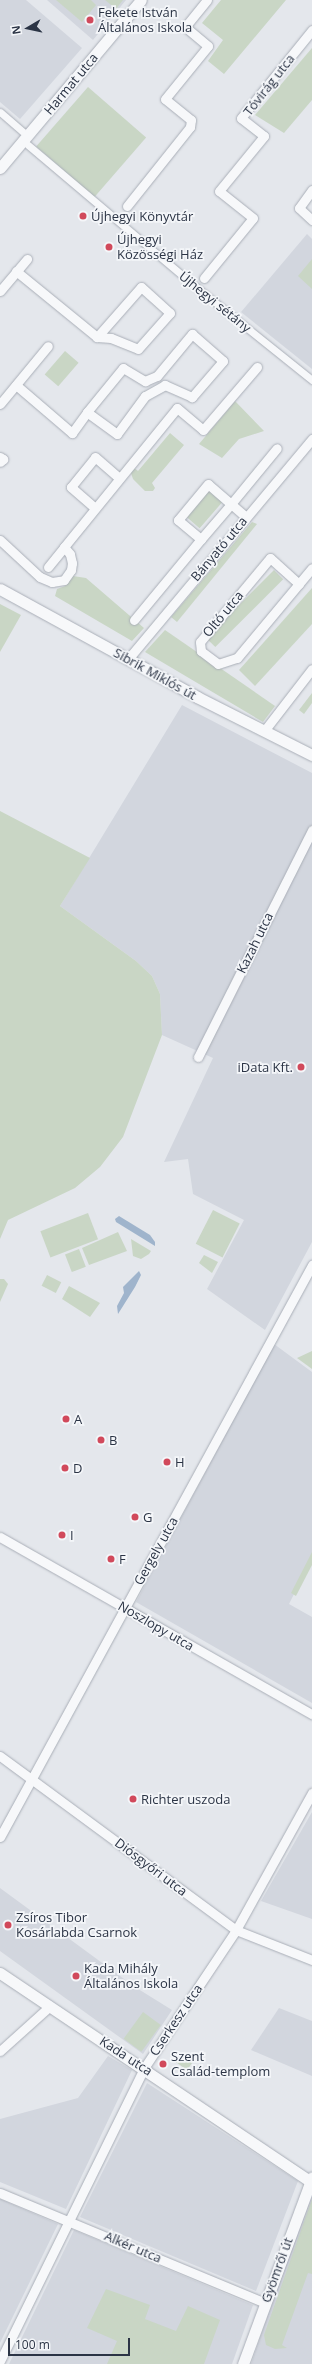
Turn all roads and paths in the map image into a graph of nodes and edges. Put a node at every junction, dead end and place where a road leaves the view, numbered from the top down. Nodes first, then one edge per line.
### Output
1 (141, 0) edge
2 (207, 0) edge
3 (312, 30) edge
4 (0, 112) edge
5 (23, 132) dead end
6 (28, 145) dead end
7 (0, 168) edge
8 (312, 190) edge
9 (127, 206) dead end
10 (312, 220) edge
11 (27, 259) dead end
12 (16, 271) junction
13 (204, 278) dead end
14 (0, 291) edge
15 (97, 337) junction
16 (48, 346) dead end
17 (257, 368) dead end
18 (312, 380) edge
19 (16, 385) junction
20 (0, 404) edge
21 (87, 412) junction
22 (312, 439) edge
23 (277, 448) dead end
24 (0, 456) edge
25 (0, 462) edge
26 (119, 478) junction
27 (231, 504) junction
28 (95, 508) junction
29 (246, 517) junction
30 (201, 539) junction
31 (0, 540) edge
32 (64, 547) junction
33 (48, 567) dead end
34 (312, 568) edge
35 (299, 584) junction
36 (0, 589) edge
37 (134, 620) dead end
38 (128, 659) junction
39 (312, 668) edge
40 (264, 730) junction
41 (312, 755) edge
42 (312, 830) edge
43 (198, 1057) dead end
44 (312, 1265) edge
45 (0, 1537) edge
46 (124, 1608) junction
47 (312, 1714) edge
48 (0, 1756) edge
49 (32, 1779) junction
50 (312, 1793) edge
51 (0, 1837) edge
52 (236, 1930) junction
53 (312, 1960) edge
54 (0, 1973) edge
55 (50, 2006) junction
56 (0, 2051) edge
57 (144, 2068) junction
58 (311, 2179) edge
59 (0, 2193) edge
60 (69, 2221) junction
61 (265, 2302) junction
62 (0, 2361) edge
63 (243, 2364) edge

1 - 7 street, Harmat utca
2 - 9 street
3 - 13 street, Tóvirág utca
4 - 5 street
6 - 18 street, Újhegyi sétány
8 - 10 street
11 - 12 street
12 - 14 street
12 - 15 street
15 - 15 street
16 - 19 street
17 - 26 street
19 - 20 street
19 - 21 street
21 - 21 street
22 - 29 street, Bányató utca
23 - 27 street
24 - 25 street
26 - 28 street
26 - 28 street
27 - 29 street
27 - 30 street
27 - 30 street
28 - 32 street
29 - 38 street, Bányató utca
30 - 37 street
31 - 32 street
32 - 33 street
34 - 35 street, Oltó utca
35 - 35 street, Oltó utca
36 - 38 street, Sibrik Miklós út
38 - 40 street, Sibrik Miklós út
39 - 40 street
40 - 41 street, Sibrik Miklós út
42 - 43 street, Kazah utca
44 - 46 street, Gergely utca
45 - 46 street, Noszlopy utca
46 - 47 street, Noszlopy utca
46 - 49 street, Gergely utca
48 - 49 street, Diósgyőri utca
49 - 51 street, Gergely utca
49 - 52 street, Diósgyőri utca
50 - 52 street, Cserkesz utca
52 - 53 street, Diósgyőri utca
52 - 57 street, Cserkesz utca
54 - 55 street, Kada utca
55 - 56 street
55 - 57 street, Kada utca
57 - 58 street, Kada utca
57 - 60 street, Cserkesz utca
58 - 61 street, Gyömrői út
59 - 60 street, Alkér utca
60 - 61 street, Alkér utca
60 - 62 street, Cserkesz utca
61 - 63 street, Gyömrői út

